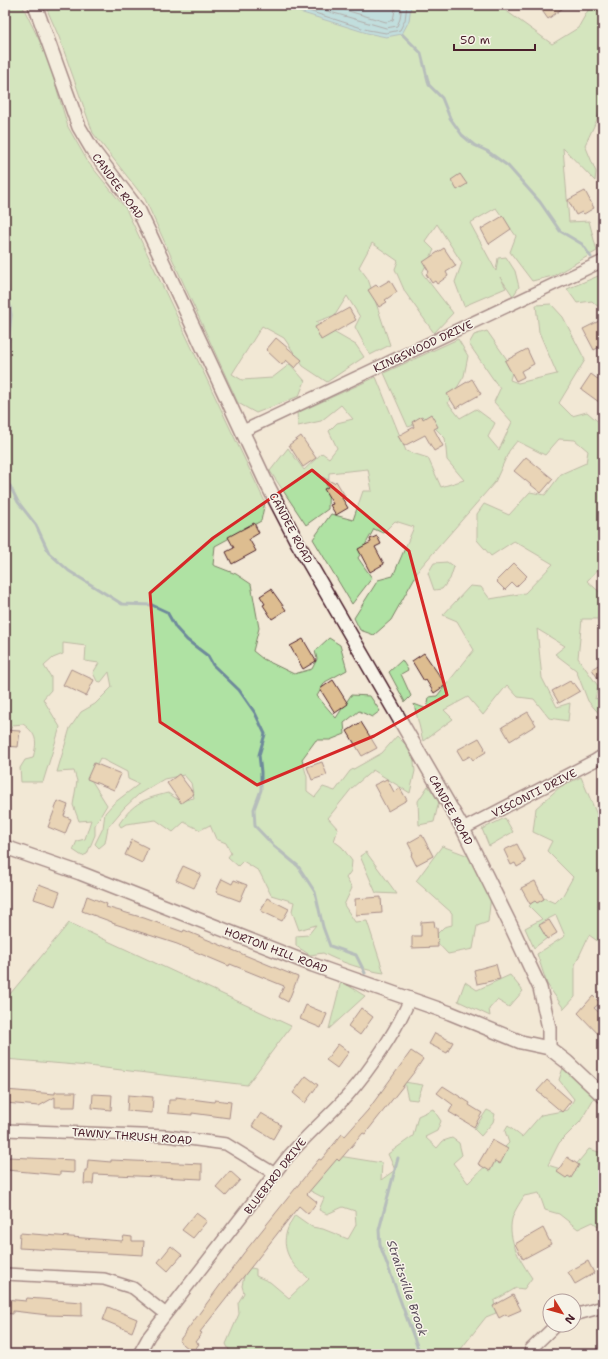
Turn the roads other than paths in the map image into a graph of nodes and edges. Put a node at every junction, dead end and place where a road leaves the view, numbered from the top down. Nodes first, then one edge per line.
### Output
1 (35, 5) edge
2 (603, 261) edge
3 (243, 431) junction
4 (603, 755) edge
5 (463, 829) junction
6 (5, 847) edge
7 (410, 999) junction
8 (549, 1048) junction
9 (603, 1096) edge
10 (5, 1130) edge
11 (275, 1174) junction
12 (5, 1274) edge
13 (603, 1307) edge
14 (582, 1313) edge
15 (166, 1314) junction
16 (547, 1333) edge
17 (530, 1349) dead end
18 (139, 1354) edge

1 - 3 street, CANDEE ROAD
2 - 3 street, KINGSWOOD DRIVE
3 - 5 street, CANDEE ROAD
4 - 5 street, VISCONTI DRIVE
5 - 8 street, CANDEE ROAD
6 - 7 street, HORTON HILL ROAD
7 - 8 street, HORTON HILL ROAD
7 - 11 street, BLUEBIRD DRIVE
8 - 9 street
10 - 11 street, TAWNY THRUSH ROAD
11 - 15 street, BLUEBIRD DRIVE
12 - 15 street
13 - 14 street
15 - 18 street, BLUEBIRD DRIVE
16 - 17 street

